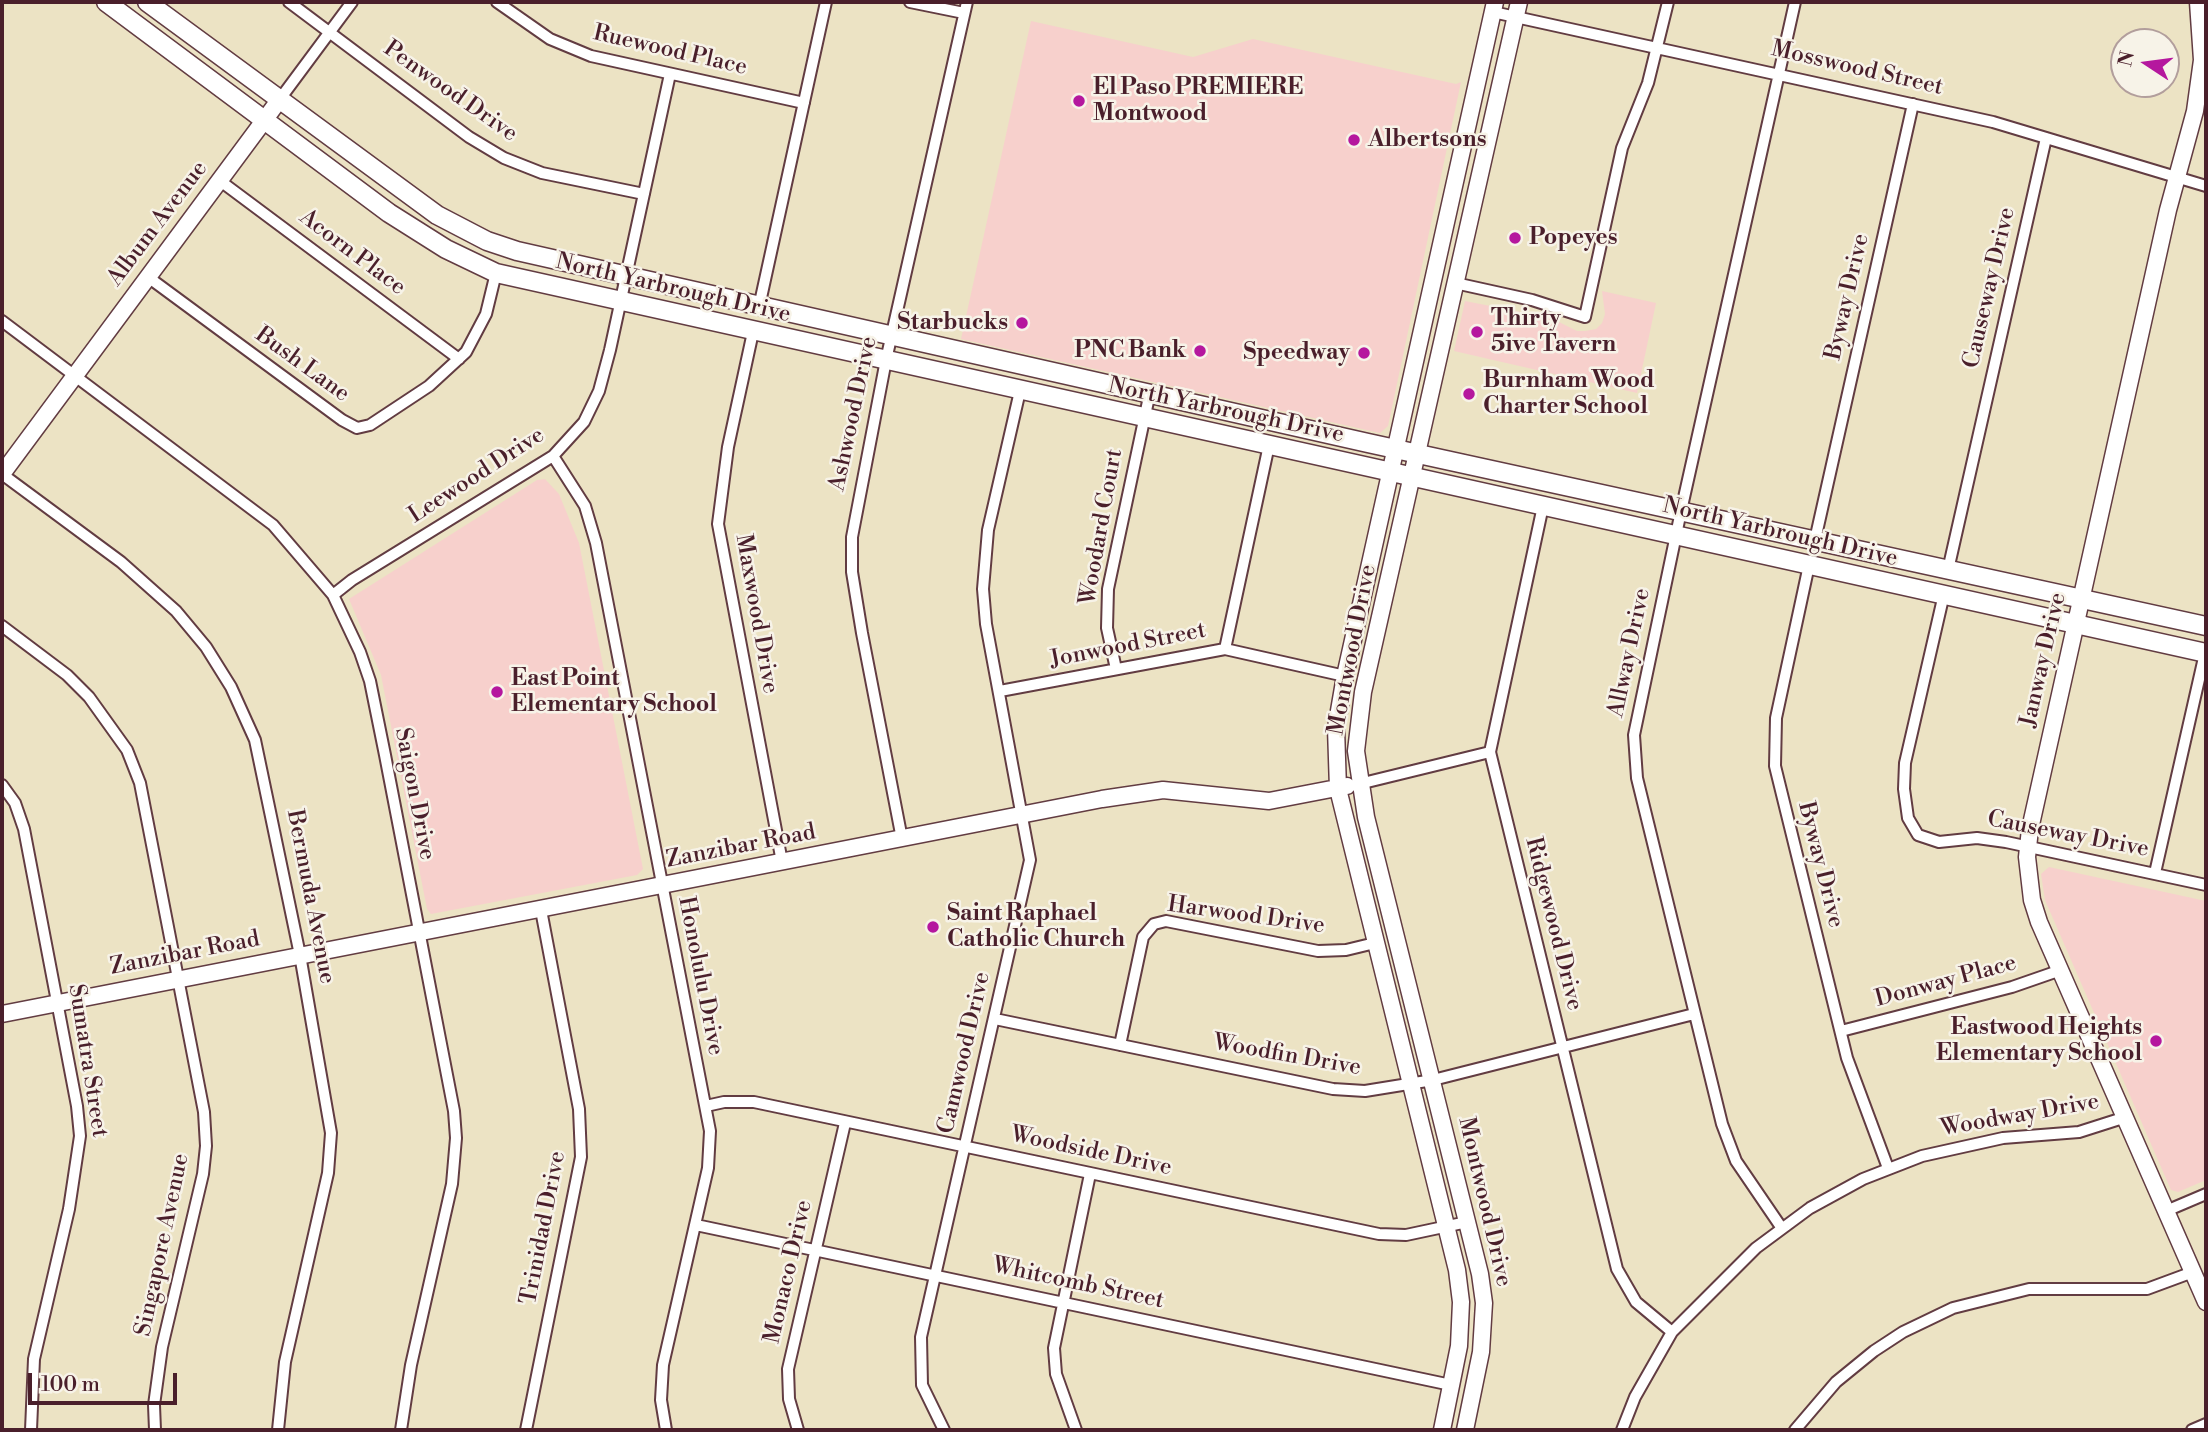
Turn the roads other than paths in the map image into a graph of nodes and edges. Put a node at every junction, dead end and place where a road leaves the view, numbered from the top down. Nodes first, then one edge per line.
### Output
1 (106, 2) edge
2 (147, 2) edge
3 (289, 2) edge
4 (352, 2) edge
5 (497, 2) edge
6 (826, 2) edge
7 (910, 2) edge
8 (1668, 2) edge
9 (1795, 2) edge
10 (2197, 2) edge
11 (1494, 7) edge
12 (965, 8) edge
13 (1517, 9) edge
14 (169, 18) junction
15 (329, 32) junction
16 (155, 37) junction
17 (1658, 46) junction
18 (1779, 72) junction
19 (670, 74) junction
20 (281, 99) junction
21 (804, 103) junction
22 (1913, 104) junction
23 (266, 119) junction
24 (2046, 138) junction
25 (2176, 177) junction
26 (219, 180) junction
27 (2206, 186) edge
28 (644, 194) junction
29 (496, 273) junction
30 (148, 276) junction
31 (626, 276) junction
32 (1455, 283) junction
33 (620, 302) junction
34 (759, 307) junction
35 (2, 321) edge
36 (753, 332) junction
37 (892, 336) junction
38 (459, 359) junction
39 (886, 360) junction
40 (74, 375) junction
41 (1020, 391) junction
42 (1150, 392) junction
43 (1144, 418) junction
44 (1269, 445) junction
45 (1397, 449) junction
46 (1418, 454) junction
47 (553, 456) junction
48 (1391, 472) junction
49 (2, 474) edge
50 (1412, 477) junction
51 (1543, 506) junction
52 (1681, 511) junction
53 (1677, 535) junction
54 (1815, 540) junction
55 (1809, 565) junction
56 (1948, 570) junction
57 (1944, 594) junction
58 (333, 595) junction
59 (2081, 599) junction
60 (2075, 623) junction
61 (2, 626) edge
62 (2206, 626) edge
63 (1225, 649) junction
64 (2206, 653) edge
65 (1116, 669) junction
66 (1345, 676) junction
67 (1000, 691) junction
68 (1490, 752) junction
69 (1359, 784) junction
70 (2, 785) edge
71 (1338, 789) junction
72 (1022, 814) junction
73 (902, 839) junction
74 (2028, 847) junction
75 (782, 862) junction
76 (2155, 873) junction
77 (661, 885) junction
78 (2206, 885) edge
79 (541, 910) junction
80 (419, 932) junction
81 (1375, 943) junction
82 (300, 956) junction
83 (2061, 970) junction
84 (178, 979) junction
85 (58, 1002) junction
86 (2, 1014) edge
87 (1694, 1014) junction
88 (995, 1019) junction
89 (1840, 1031) junction
90 (1120, 1045) junction
91 (1562, 1047) junction
92 (1433, 1080) junction
93 (1410, 1085) junction
94 (706, 1106) junction
95 (2126, 1117) junction
96 (845, 1123) junction
97 (964, 1146) junction
98 (1888, 1168) junction
99 (1090, 1174) junction
100 (2206, 1194) edge
101 (2166, 1211) junction
102 (1466, 1222) junction
103 (696, 1226) junction
104 (1445, 1227) junction
105 (1782, 1227) junction
106 (816, 1251) junction
107 (2193, 1272) junction
108 (935, 1275) junction
109 (1062, 1302) junction
110 (2206, 1302) edge
111 (1672, 1332) junction
112 (1451, 1385) junction
113 (2206, 1424) edge
114 (31, 1430) edge
115 (155, 1430) edge
116 (278, 1430) edge
117 (401, 1430) edge
118 (526, 1430) edge
119 (666, 1430) edge
120 (798, 1430) edge
121 (944, 1430) edge
122 (1076, 1430) edge
123 (1442, 1430) edge
124 (1465, 1430) edge
125 (1622, 1430) edge
126 (1795, 1430) edge
127 (2192, 1430) edge

1 - 16 main road, North Yarbrough Drive
2 - 14 main road, North Yarbrough Drive
3 - 15 street, Penwood Drive
4 - 15 street, Album Avenue
5 - 19 street, Ruewood Place
6 - 21 street
7 - 12 street
8 - 17 street
9 - 18 street, Allway Drive
10 - 25 street, Janway Drive
11 - 13 street, Mosswood Street
11 - 45 street, Montwood Drive
12 - 37 street, Ashwood Drive
13 - 17 street, Mosswood Street
13 - 32 street, Montwood Drive
14 - 16 main road
14 - 20 main road, North Yarbrough Drive
15 - 20 street, Album Avenue
15 - 28 street, Penwood Drive
16 - 23 main road, North Yarbrough Drive
17 - 18 street, Mosswood Street
17 - 32 street
18 - 22 street, Mosswood Street
18 - 52 street, Allway Drive
19 - 21 street, Ruewood Place
19 - 28 street, Leewood Drive
20 - 23 street, Album Avenue
20 - 31 main road, North Yarbrough Drive
21 - 34 street
22 - 24 street, Mosswood Street
22 - 54 street, Byway Drive
23 - 26 street, Album Avenue
23 - 29 main road, North Yarbrough Drive
24 - 25 street, Mosswood Street
24 - 56 street, Causeway Drive
25 - 27 street, Mosswood Street
25 - 59 street, Janway Drive
26 - 30 street, Album Avenue
26 - 38 street, Acorn Place
28 - 31 street, Leewood Drive
29 - 33 main road, North Yarbrough Drive
29 - 38 street, Bush Lane
30 - 38 street, Bush Lane
30 - 40 street, Album Avenue
31 - 33 street, Leewood Drive
31 - 34 main road, North Yarbrough Drive
32 - 46 street, Montwood Drive
33 - 36 main road, North Yarbrough Drive
33 - 47 street, Leewood Drive
34 - 37 main road, North Yarbrough Drive
35 - 40 street, Saigon Drive
36 - 39 main road, North Yarbrough Drive
36 - 75 street, Maxwood Drive
37 - 39 street, Ashwood Drive
37 - 42 main road, North Yarbrough Drive
39 - 41 main road, North Yarbrough Drive
39 - 73 street, Ashwood Drive
40 - 49 street, Album Avenue
40 - 58 street, Saigon Drive
41 - 43 main road, North Yarbrough Drive
41 - 67 street, Camwood Drive
42 - 43 street, Woodard Court
42 - 45 main road, North Yarbrough Drive
43 - 44 main road, North Yarbrough Drive
43 - 65 street, Woodard Court
44 - 48 main road, North Yarbrough Drive
44 - 63 street
45 - 46 main road, North Yarbrough Drive
45 - 48 street, Montwood Drive
46 - 50 street, Montwood Drive
46 - 52 main road, North Yarbrough Drive
47 - 58 street, Leewood Drive
47 - 77 street, Honolulu Drive
48 - 50 main road, North Yarbrough Drive
48 - 66 street, Montwood Drive
49 - 82 street, Bermuda Avenue
50 - 51 main road, North Yarbrough Drive
50 - 69 street, Montwood Drive
51 - 53 main road, North Yarbrough Drive
51 - 68 street, Ridgewood Drive
52 - 53 street, Allway Drive
52 - 54 main road, North Yarbrough Drive
53 - 55 main road, North Yarbrough Drive
53 - 87 street, Allway Drive
54 - 56 main road, North Yarbrough Drive
55 - 57 main road, North Yarbrough Drive
55 - 89 street, Byway Drive
56 - 59 main road, North Yarbrough Drive
57 - 60 main road, North Yarbrough Drive
57 - 74 street, Causeway Drive
58 - 80 street, Saigon Drive
59 - 60 street, Janway Drive
59 - 62 main road, North Yarbrough Drive
60 - 64 main road, North Yarbrough Drive
60 - 74 street, Janway Drive
61 - 84 street, Singapore Avenue
63 - 65 street, Jonwood Street
63 - 66 street, Jonwood Street
64 - 76 street
65 - 67 street, Jonwood Street
66 - 71 street, Montwood Drive
67 - 72 street, Camwood Drive
68 - 69 street, Zanzibar Road
68 - 91 street, Ridgewood Drive
69 - 71 street, Zanzibar Road
69 - 92 street, Montwood Drive
70 - 85 street, Sumatra Street
71 - 72 street, Zanzibar Road
71 - 81 street, Montwood Drive
72 - 73 street, Zanzibar Road
72 - 88 street, Camwood Drive
73 - 75 street, Zanzibar Road
74 - 76 street, Causeway Drive
74 - 83 street, Janway Drive
75 - 77 street, Zanzibar Road
76 - 78 street, Causeway Drive
77 - 79 street, Zanzibar Road
77 - 94 street, Honolulu Drive
79 - 80 street, Zanzibar Road
79 - 118 street, Trinidad Drive
80 - 82 street, Zanzibar Road
80 - 117 street, Saigon Drive
81 - 90 street, Harwood Drive
81 - 93 street, Montwood Drive
82 - 84 street, Zanzibar Road
82 - 116 street, Bermuda Avenue
83 - 89 street, Donway Place
83 - 95 street, Janway Drive
84 - 85 street, Zanzibar Road
84 - 115 street, Singapore Avenue
85 - 86 street, Zanzibar Road
85 - 114 street, Sumatra Street
87 - 91 street, Woodfin Drive
87 - 105 street, Allway Drive
88 - 90 street, Woodfin Drive
88 - 97 street, Camwood Drive
89 - 98 street, Byway Drive
90 - 93 street, Woodfin Drive
91 - 92 street, Woodfin Drive
91 - 111 street, Ridgewood Drive
92 - 93 street, Woodfin Drive
92 - 102 street, Montwood Drive
93 - 104 street, Montwood Drive
94 - 96 street, Woodside Drive
94 - 103 street, Honolulu Drive
95 - 98 street, Woodway Drive
95 - 101 street, Janway Drive
96 - 97 street, Woodside Drive
96 - 106 street, Monaco Drive
97 - 99 street, Woodside Drive
97 - 108 street, Camwood Drive
98 - 105 street, Woodway Drive
99 - 104 street, Woodside Drive
99 - 109 street
100 - 101 street
101 - 107 street, Janway Drive
102 - 104 street, Woodside Drive
102 - 124 street, Montwood Drive
103 - 106 street, Whitcomb Street
103 - 119 street, Honolulu Drive
104 - 112 street, Montwood Drive
105 - 111 street, Woodway Drive
106 - 108 street, Whitcomb Street
106 - 120 street, Monaco Drive
107 - 110 street, Janway Drive
107 - 126 street
108 - 109 street, Whitcomb Street
108 - 121 street, Camwood Drive
109 - 112 street, Whitcomb Street
109 - 122 street
111 - 125 street, Woodway Drive
112 - 123 street, Montwood Drive
113 - 127 street

